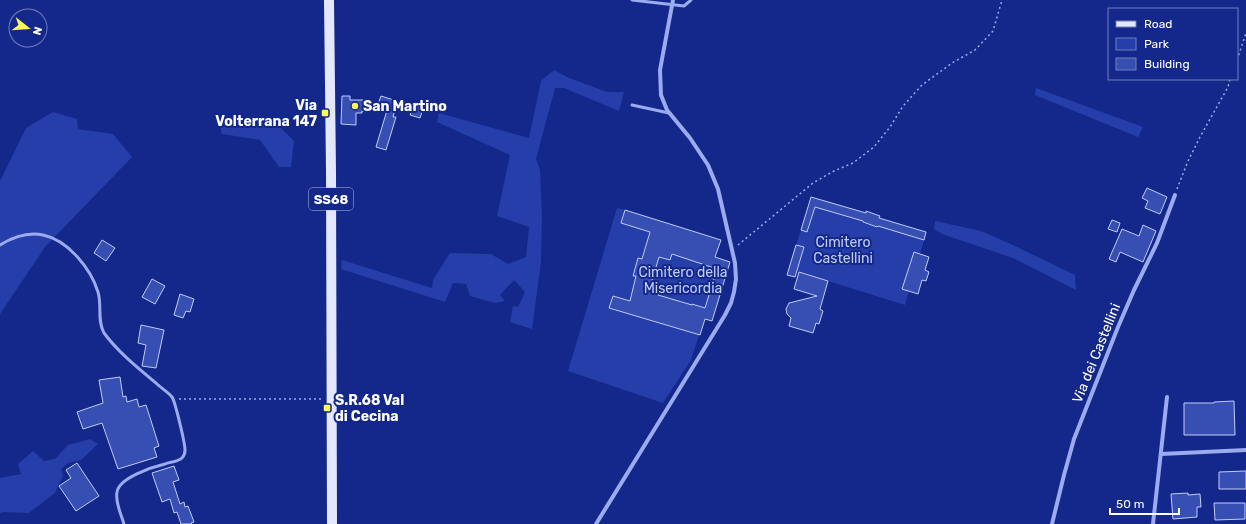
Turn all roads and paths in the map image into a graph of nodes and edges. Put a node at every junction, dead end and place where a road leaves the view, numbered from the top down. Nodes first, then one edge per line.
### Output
1 (329, 0) edge
2 (632, 0) edge
3 (673, 0) edge
4 (691, 0) edge
5 (1002, 0) edge
6 (671, 5) junction
7 (1246, 33) edge
8 (1238, 57) edge
9 (1230, 80) edge
10 (632, 105) dead end
11 (669, 113) junction
12 (1175, 195) joint
13 (0, 245) edge
14 (732, 250) junction
15 (1167, 397) dead end
16 (174, 398) junction
17 (332, 398) junction
18 (1246, 450) edge
19 (1161, 454) junction
20 (124, 524) edge
21 (332, 524) edge
22 (596, 524) edge
23 (1052, 524) edge
24 (1153, 524) edge

1 - 17 main road, SS68
2 - 6 lane
3 - 6 street
4 - 6 lane
5 - 14 path
6 - 11 street
7 - 8 path
9 - 12 path
10 - 11 lane
11 - 14 street
12 - 23 street, Via dei Castellini
13 - 16 lane
14 - 22 street
15 - 19 street
16 - 17 path
16 - 20 lane
17 - 21 main road, SS68
18 - 19 street
19 - 24 street

